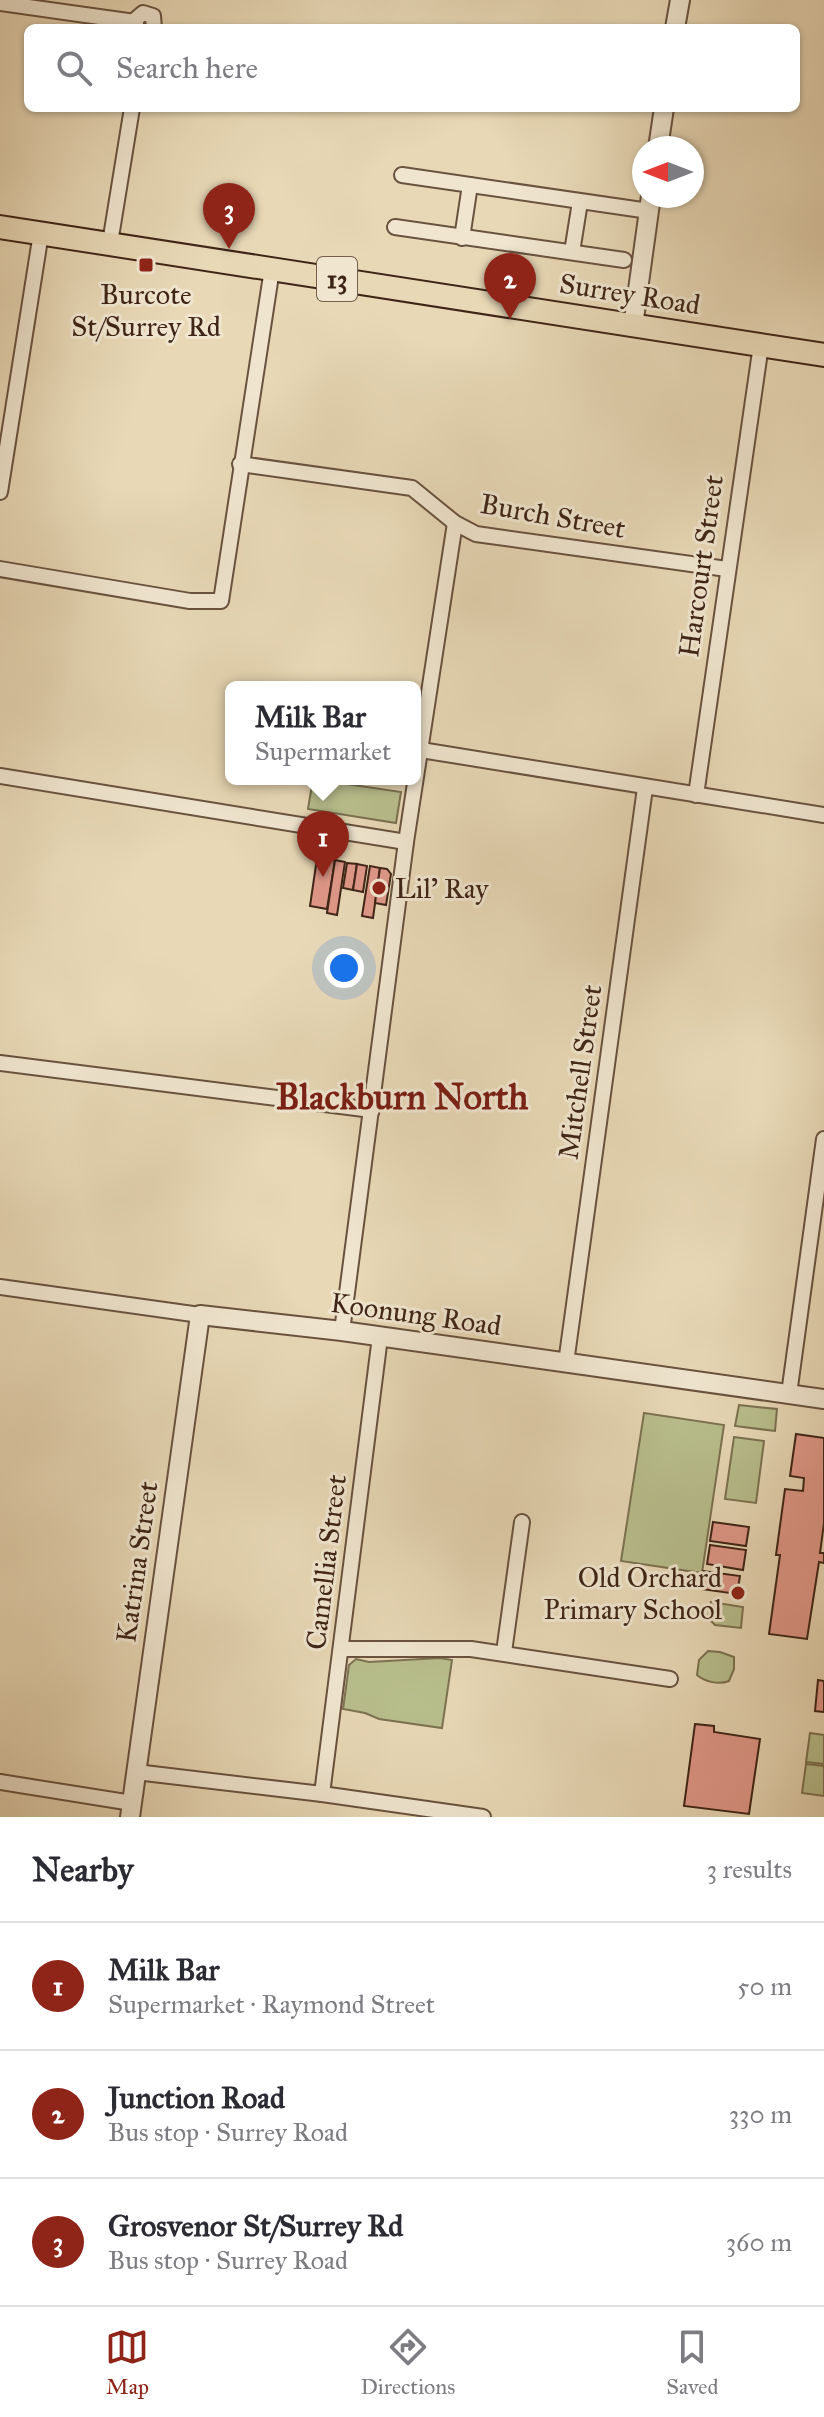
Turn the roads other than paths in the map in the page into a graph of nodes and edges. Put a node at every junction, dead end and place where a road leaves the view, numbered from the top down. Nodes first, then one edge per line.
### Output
1 (680, 0) edge
2 (0, 3) edge
3 (149, 21) edge
4 (676, 24) edge
5 (131, 112) edge
6 (663, 112) edge
7 (660, 136) edge
8 (402, 175) dead end
9 (470, 185) junction
10 (580, 202) junction
11 (632, 203) edge
12 (649, 208) edge
13 (0, 227) edge
14 (395, 227) dead end
15 (41, 233) junction
16 (462, 238) junction
17 (110, 243) junction
18 (572, 252) junction
19 (624, 260) dead end
20 (272, 269) junction
21 (633, 326) junction
22 (761, 345) junction
23 (824, 355) edge
24 (240, 464) junction
25 (0, 492) edge
26 (455, 523) junction
27 (0, 569) edge
28 (727, 569) junction
29 (421, 750) joint
30 (0, 776) edge
31 (415, 785) edge
32 (645, 788) junction
33 (696, 795) junction
34 (824, 815) edge
35 (406, 842) junction
36 (0, 1063) edge
37 (372, 1110) junction
38 (824, 1139) edge
39 (0, 1287) edge
40 (200, 1315) junction
41 (342, 1331) junction
42 (380, 1337) junction
43 (566, 1363) junction
44 (789, 1394) junction
45 (824, 1399) edge
46 (522, 1522) dead end
47 (341, 1649) junction
48 (504, 1652) junction
49 (670, 1679) dead end
50 (136, 1772) junction
51 (0, 1782) edge
52 (322, 1794) junction
53 (131, 1810) edge
54 (483, 1817) edge

1 - 4 street
2 - 3 street
5 - 17 street
6 - 7 street
8 - 9 street
9 - 10 street
9 - 16 street
10 - 11 street
10 - 18 street
12 - 21 street
13 - 15 main road, Surrey Road / 13
14 - 16 street
15 - 17 main road, Surrey Road / 13
15 - 25 street
16 - 18 street
17 - 20 main road, Surrey Road / 13
18 - 19 street
20 - 21 main road, Surrey Road / 13
20 - 24 street
21 - 22 main road, Surrey Road / 13
22 - 23 main road, Surrey Road / 13
22 - 28 street, Harcourt Street
24 - 26 street, Burch Street
24 - 27 street
26 - 28 street, Burch Street
26 - 29 street
28 - 33 street, Harcourt Street
29 - 32 street
30 - 35 street
31 - 35 street
32 - 33 street
32 - 43 street, Mitchell Street
33 - 34 street
35 - 37 street
36 - 37 street
37 - 41 street
38 - 44 street
39 - 40 street, Koonung Road
40 - 41 street, Koonung Road
40 - 50 street, Katrina Street
41 - 42 street, Koonung Road
42 - 43 street, Koonung Road
42 - 47 street, Camellia Street
43 - 44 street, Koonung Road
44 - 45 street, Koonung Road
46 - 48 street
47 - 48 street
47 - 52 street, Camellia Street
48 - 49 street
50 - 52 street
50 - 53 street, Katrina Street
51 - 53 street
52 - 54 street

